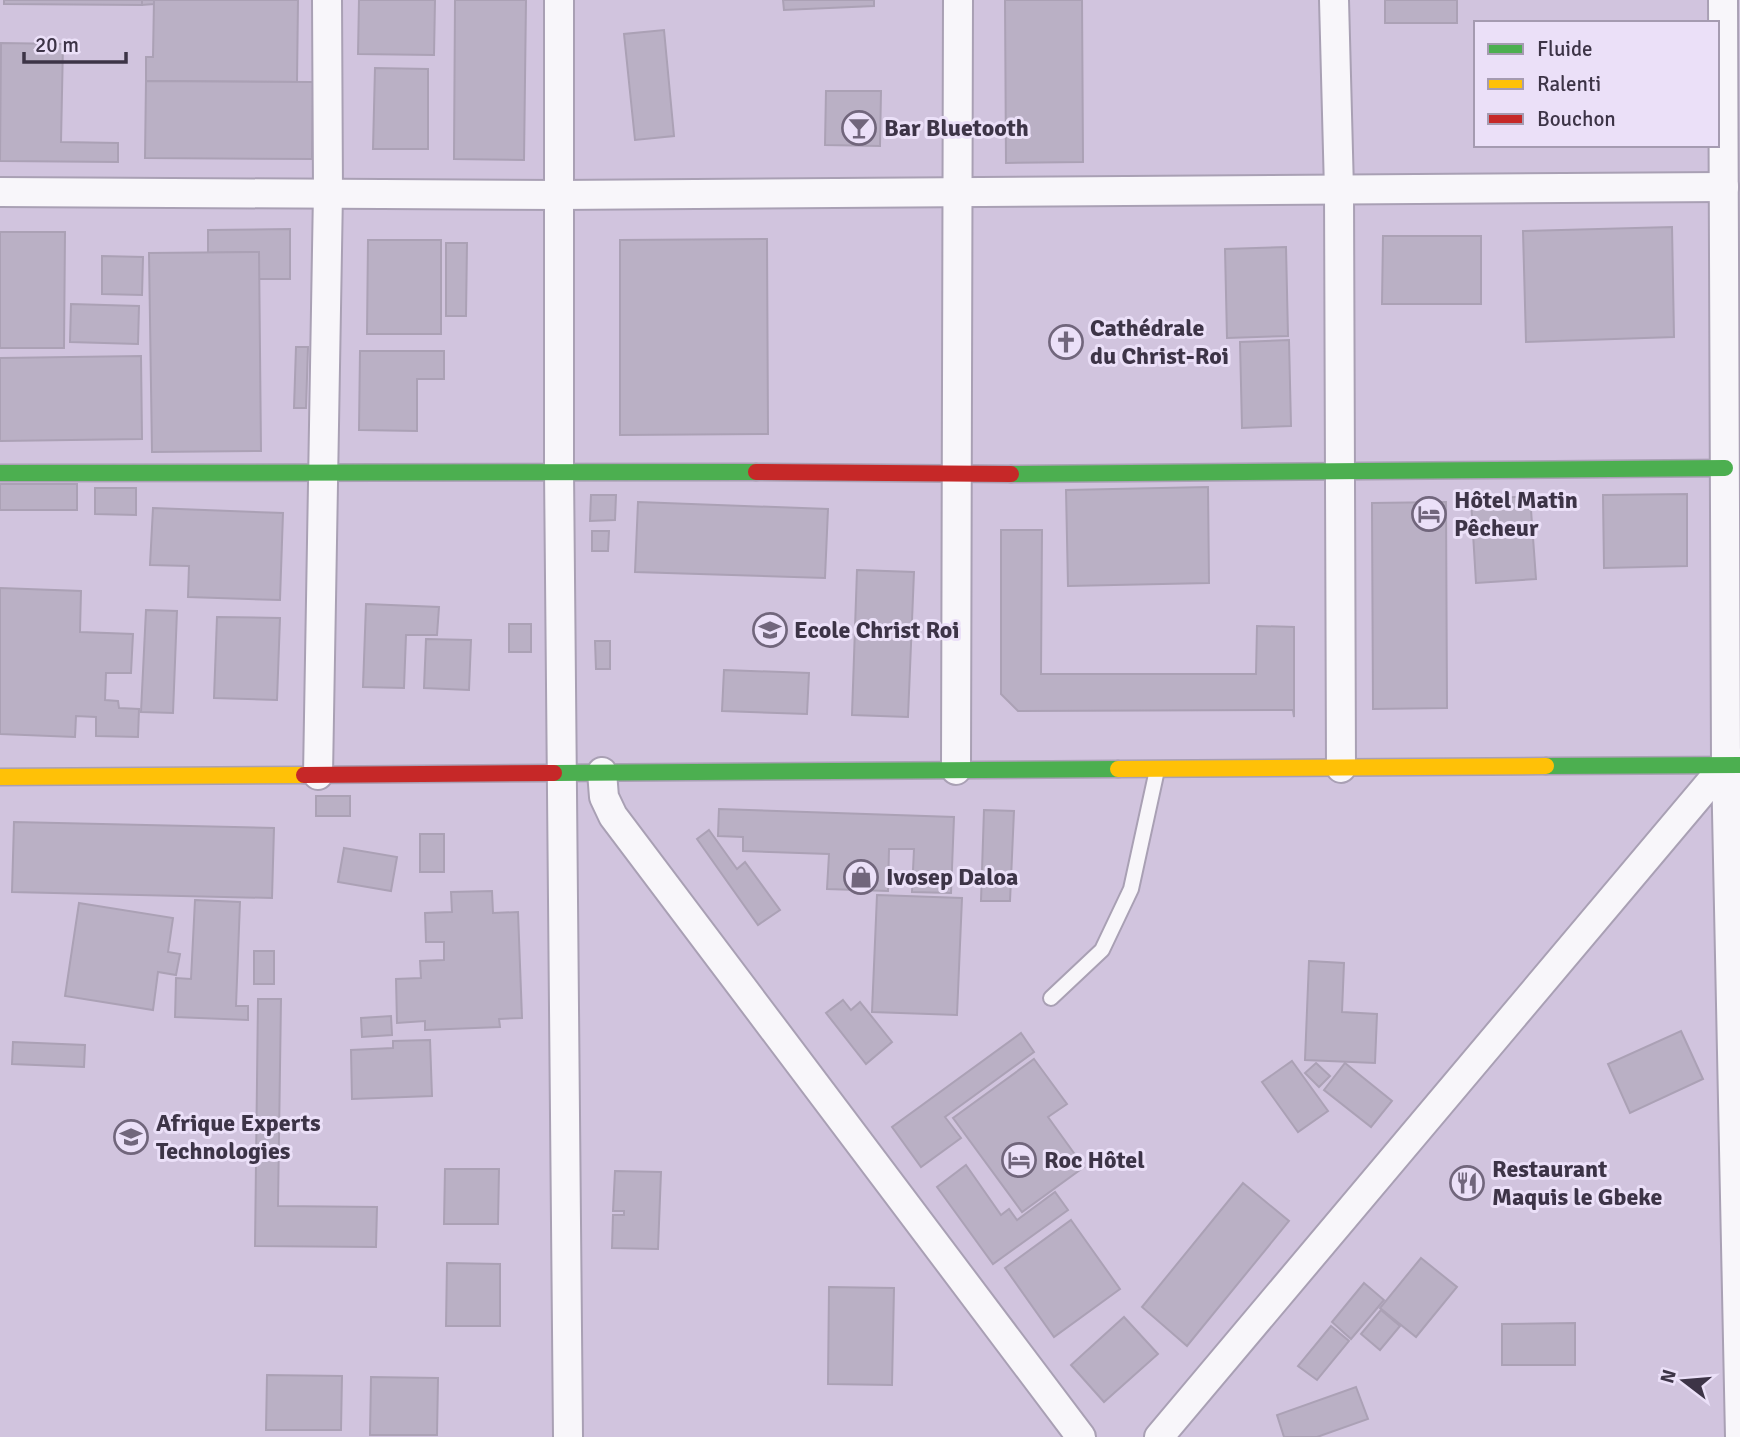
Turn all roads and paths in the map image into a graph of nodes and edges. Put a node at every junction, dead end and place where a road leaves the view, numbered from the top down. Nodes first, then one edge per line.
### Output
1 (327, 0) edge
2 (559, 0) edge
3 (958, 0) edge
4 (1334, 0) edge
5 (1723, 0) edge
6 (1724, 187) junction
7 (1339, 190) junction
8 (0, 192) edge
9 (328, 192) junction
10 (958, 193) junction
11 (558, 195) junction
12 (1725, 468) junction
13 (323, 469) junction
14 (559, 470) junction
15 (1340, 471) junction
16 (0, 473) edge
17 (957, 474) junction
18 (1735, 759) edge
19 (1341, 768) junction
20 (1157, 769) junction
21 (956, 770) junction
22 (561, 772) junction
23 (602, 772) junction
24 (318, 775) junction
25 (0, 777) edge
26 (1051, 998) dead end
27 (568, 1437) edge
28 (1081, 1437) edge
29 (1159, 1437) edge
30 (1740, 1437) edge

1 - 9 street
2 - 11 street
3 - 10 street
4 - 7 street
5 - 6 street
6 - 7 street
6 - 12 street
7 - 10 street
7 - 15 street
8 - 9 street
9 - 11 street
9 - 13 street
10 - 11 street
10 - 17 street
11 - 14 street
12 - 15 street
12 - 18 street
13 - 14 street
13 - 16 street
13 - 24 street
14 - 17 street
14 - 22 street
15 - 17 street
15 - 19 street
17 - 21 street
18 - 19 street
18 - 29 street
18 - 30 street
19 - 20 street
20 - 21 street
20 - 26 lane
21 - 23 street
22 - 23 street
22 - 24 street
22 - 27 street
23 - 28 street
24 - 25 street

